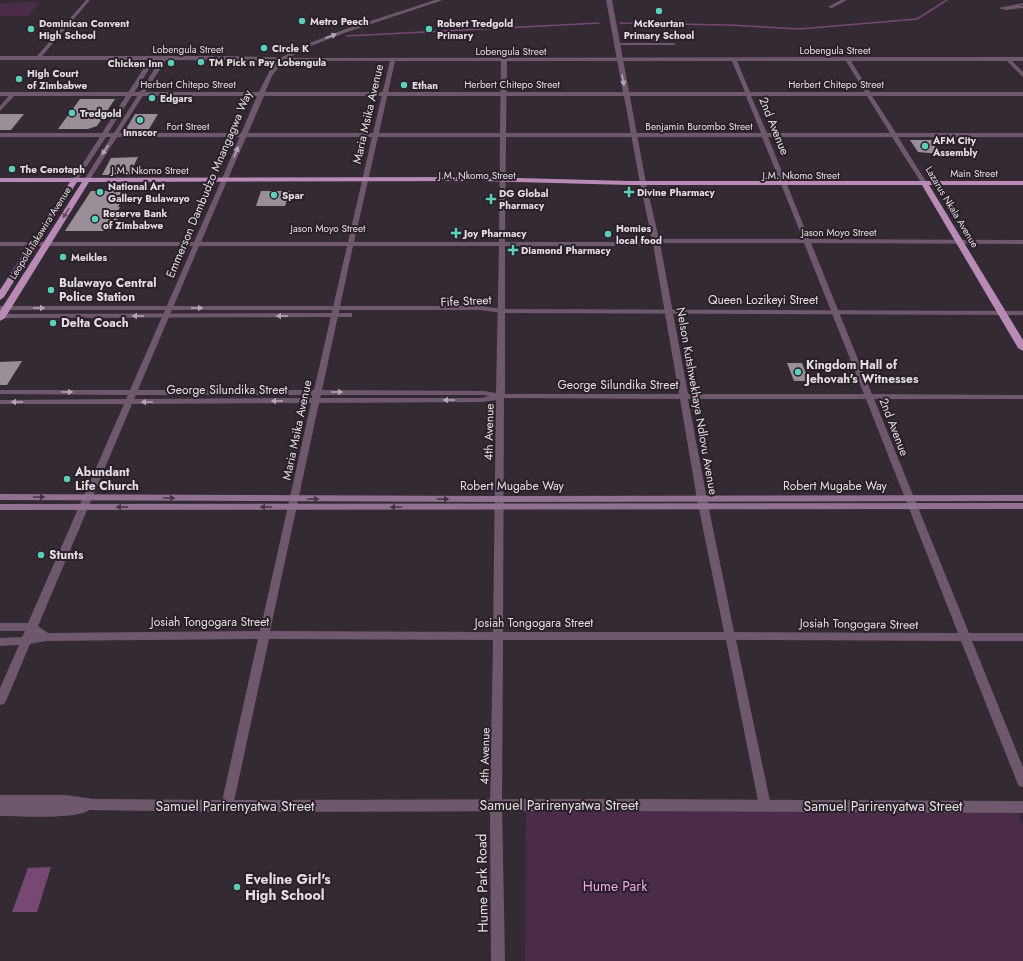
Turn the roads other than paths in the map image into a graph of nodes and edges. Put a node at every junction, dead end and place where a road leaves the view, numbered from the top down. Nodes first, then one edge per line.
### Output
1 (88, 0) edge
2 (419, 0) edge
3 (440, 0) edge
4 (608, 0) edge
5 (845, 0) edge
6 (420, 7) junction
7 (830, 7) dead end
8 (617, 44) junction
9 (674, 44) dead end
10 (0, 58) edge
11 (38, 58) junction
12 (153, 58) junction
13 (164, 58) junction
14 (282, 59) junction
15 (619, 59) junction
16 (734, 59) junction
17 (847, 59) junction
18 (1008, 59) junction
19 (1023, 59) edge
20 (393, 60) junction
21 (504, 60) junction
22 (1023, 75) edge
23 (13, 94) junction
24 (130, 94) junction
25 (142, 94) junction
26 (261, 94) junction
27 (385, 94) junction
28 (504, 94) junction
29 (626, 94) junction
30 (749, 94) junction
31 (869, 94) junction
32 (1023, 94) edge
33 (0, 95) edge
34 (0, 109) edge
35 (0, 135) edge
36 (103, 135) junction
37 (115, 135) junction
38 (243, 135) junction
39 (375, 135) junction
40 (504, 135) junction
41 (633, 135) junction
42 (765, 135) junction
43 (894, 135) junction
44 (1023, 135) edge
45 (0, 180) edge
46 (504, 182) junction
47 (73, 183) junction
48 (85, 183) junction
49 (364, 183) junction
50 (1023, 183) edge
51 (222, 184) junction
52 (644, 184) junction
53 (785, 184) junction
54 (925, 184) junction
55 (954, 184) joint
56 (0, 186) edge
57 (0, 238) edge
58 (36, 241) junction
59 (48, 241) junction
60 (198, 241) junction
61 (351, 241) junction
62 (503, 241) junction
63 (656, 241) junction
64 (808, 242) junction
65 (1023, 242) edge
66 (960, 243) junction
67 (0, 244) edge
68 (0, 297) edge
69 (502, 311) junction
70 (167, 312) junction
71 (335, 312) junction
72 (669, 312) junction
73 (2, 313) edge
74 (836, 313) junction
75 (1002, 313) junction
76 (1023, 313) edge
77 (1023, 348) edge
78 (0, 392) edge
79 (133, 392) junction
80 (317, 396) junction
81 (501, 396) junction
82 (684, 397) junction
83 (869, 397) junction
84 (1023, 397) edge
85 (0, 402) edge
86 (128, 402) junction
87 (0, 497) edge
88 (1023, 498) edge
89 (86, 502) junction
90 (294, 503) junction
91 (500, 503) junction
92 (703, 503) junction
93 (911, 503) junction
94 (1023, 506) edge
95 (0, 507) edge
96 (0, 627) edge
97 (32, 627) junction
98 (264, 635) junction
99 (498, 636) junction
100 (731, 636) junction
101 (46, 637) junction
102 (1023, 637) edge
103 (966, 638) junction
104 (0, 642) edge
105 (26, 642) junction
106 (0, 701) edge
107 (1023, 782) edge
108 (0, 801) edge
109 (94, 805) junction
110 (496, 805) junction
111 (228, 806) junction
112 (765, 806) junction
113 (1023, 807) edge
114 (0, 810) edge
115 (498, 961) edge

1 - 11 street
2 - 6 street
3 - 6 street, Emmerson Dambudzo Mnangagwa Way
4 - 8 street, Nelson Kutshwekhaya Ndlovu Avenue
5 - 7 street
14 -> 6 street, Emmerson Dambudzo Mnangagwa Way
8 - 9 street
8 - 15 street, Nelson Kutshwekhaya Ndlovu Avenue
10 - 11 street, Lobengula Street
11 - 12 street, Lobengula Street
12 - 13 street, Lobengula Street
12 - 24 street, Leopold Takawira Avenue
13 - 14 street, Lobengula Street
13 - 25 street, Leopold Takawira Avenue
14 - 20 street, Lobengula Street
14 - 26 street, Emmerson Dambudzo Mnangagwa Way
15 - 16 street, Lobengula Street
15 - 21 street, Lobengula Street
15 -> 29 street, Nelson Kutshwekhaya Ndlovu Avenue
16 - 17 street, Lobengula Street
16 - 30 street, 2nd Avenue
17 - 18 street, Lobengula Street
17 - 31 street, Lazarus Nkala Avenue
18 - 19 street, Lobengula Street
18 - 22 street
20 - 21 street, Lobengula Street
20 - 27 street, Maria Msika Avenue
21 - 28 street, 4th Avenue
23 - 24 street, Herbert Chitepo Street
23 - 33 street, Herbert Chitepo Street
23 - 34 street
24 - 25 street, Herbert Chitepo Street
24 - 36 street, Leopold Takawira Avenue
25 - 26 street, Herbert Chitepo Street
25 - 37 street, Leopold Takawira Avenue
26 - 27 street, Herbert Chitepo Street
26 - 38 street, Emmerson Dambudzo Mnangagwa Way
27 - 28 street, Herbert Chitepo Street
27 - 39 street, Maria Msika Avenue
28 - 29 street, Herbert Chitepo Street
28 - 40 street, 4th Avenue
29 - 30 street, Herbert Chitepo Street
29 - 41 street, Nelson Kutshwekhaya Ndlovu Avenue
30 - 31 street, Herbert Chitepo Street
30 - 42 street, 2nd Avenue
31 - 32 street, Herbert Chitepo Street
31 - 43 street, Lazarus Nkala Avenue
35 - 36 street, Fort Street
36 - 37 street, Fort Street
36 - 47 street, Leopold Takawira Avenue
37 - 38 street, Fort Street
37 -> 48 street, Leopold Takawira Avenue
38 - 39 street, Fort Street
51 -> 38 street, Emmerson Dambudzo Mnangagwa Way
39 - 40 street, Benjamin Burombo Street
39 - 49 street, Maria Msika Avenue
40 - 41 street, Benjamin Burombo Street
40 - 46 street, 4th Avenue
41 - 42 street, Benjamin Burombo Street
41 - 52 street, Nelson Kutshwekhaya Ndlovu Avenue
42 - 43 street, Benjamin Burombo Street
42 - 53 street, 2nd Avenue
43 - 44 street, Benjamin Burombo Street
43 - 54 street, Lazarus Nkala Avenue
45 - 47 highway, J.M. Nkomo Street
46 - 49 highway, J.M. Nkomo Street
46 - 52 highway, J.M. Nkomo Street
46 - 62 street, 4th Avenue
47 - 48 highway, J.M. Nkomo Street
47 - 56 highway, J.M. Nkomo Street
47 - 58 highway, Leopold Takawira Avenue
48 - 51 highway, J.M. Nkomo Street
48 -> 59 highway, Leopold Takawira Avenue
49 - 51 highway, J.M. Nkomo Street
49 - 61 street, Maria Msika Avenue
50 - 55 highway, Main Street
51 - 60 street, Emmerson Dambudzo Mnangagwa Way
52 - 53 highway, J.M. Nkomo Street
52 - 63 street, Nelson Kutshwekhaya Ndlovu Avenue
53 - 54 highway, J.M. Nkomo Street
53 - 64 street, 2nd Avenue
54 - 55 highway, J.M. Nkomo Street
54 - 66 highway, Lazarus Nkala Avenue
57 - 58 street, Jason Moyo Street
58 - 59 street, Jason Moyo Street
58 - 67 street, Jason Moyo Street
58 - 68 highway, Leopold Takawira Avenue
59 - 60 street, Jason Moyo Street
59 - 73 highway, Leopold Takawira Avenue
60 - 61 street, Jason Moyo Street
60 - 70 street, Emmerson Dambudzo Mnangagwa Way
61 - 62 street, Jason Moyo Street
61 - 71 street, Maria Msika Avenue
62 - 63 street, Jason Moyo Street
62 - 69 street, 4th Avenue
63 - 64 street, Jason Moyo Street
63 - 72 street, Nelson Kutshwekhaya Ndlovu Avenue
64 - 66 street, Jason Moyo Street
64 - 74 street, 2nd Avenue
65 - 66 street, Jason Moyo Street
66 - 75 highway, Lazarus Nkala Avenue
69 - 71 street, Fife Street
69 - 72 street, Queen Lozikeyi Street
69 - 81 street, 4th Avenue
70 - 71 street, Fife Street
70 - 73 street, Fife Street
70 - 79 street, Emmerson Dambudzo Mnangagwa Way
71 - 80 street, Maria Msika Avenue
72 - 74 street, Queen Lozikeyi Street
72 - 82 street, Nelson Kutshwekhaya Ndlovu Avenue
74 - 75 street, Queen Lozikeyi Street
74 - 83 street, 2nd Avenue
75 - 76 street, Queen Lozikeyi Street
75 - 77 highway, Lazarus Nkala Avenue
78 -> 79 street, George Silundika Street
79 - 80 street, George Silundika Street
79 - 86 street, Emmerson Dambudzo Mnangagwa Way
80 - 81 street, George Silundika Street
80 -> 86 street, George Silundika Street
80 - 90 street, Maria Msika Avenue
81 - 82 street, George Silundika Street
81 - 91 street, 4th Avenue
82 - 83 street, George Silundika Street
82 - 92 street, Nelson Kutshwekhaya Ndlovu Avenue
83 - 84 street, George Silundika Street
83 - 93 street, 2nd Avenue
86 -> 85 street, George Silundika Street
86 - 89 street, Emmerson Dambudzo Mnangagwa Way
87 -> 89 main road, Robert Mugabe Way
88 - 93 main road, Robert Mugabe Way
89 - 90 main road, Robert Mugabe Way
89 - 95 main road, Robert Mugabe Way
89 - 97 street, Emmerson Dambudzo Mnangagwa Way
90 - 91 main road, Robert Mugabe Way
90 - 98 street, Maria Msika Avenue
91 - 92 main road, Robert Mugabe Way
91 - 99 street, 4th Avenue
92 - 93 main road, Robert Mugabe Way
92 - 100 street, Nelson Kutshwekhaya Ndlovu Avenue
93 - 94 main road, Robert Mugabe Way
93 - 103 street, 2nd Avenue
96 - 97 street
97 - 101 street
97 - 105 street, Emmerson Dambudzo Mnangagwa Way
98 - 99 street, Josiah Tongogara Street
98 - 101 street, Josiah Tongogara Street
98 - 111 street, Maria Msika Avenue
99 - 100 street, Josiah Tongogara Street
99 - 110 street, 4th Avenue
100 - 103 street, Josiah Tongogara Street
100 - 112 street, Nelson Kutshwekhaya Ndlovu Avenue
101 - 105 street, Josiah Tongogara Street
102 - 103 street, Josiah Tongogara Street
103 - 107 street, 2nd Avenue
104 - 105 street, Josiah Tongogara Street
105 - 106 street, Emmerson Dambudzo Mnangagwa Way
108 - 109 street, Samuel Parirenyatwa Street
109 - 111 street, Samuel Parirenyatwa Street
109 - 114 street, Samuel Parirenyatwa Street
110 - 111 street, Samuel Parirenyatwa Street
110 - 112 street, Samuel Parirenyatwa Street
110 - 115 street, Hume Park Road
112 - 113 street, Samuel Parirenyatwa Street

